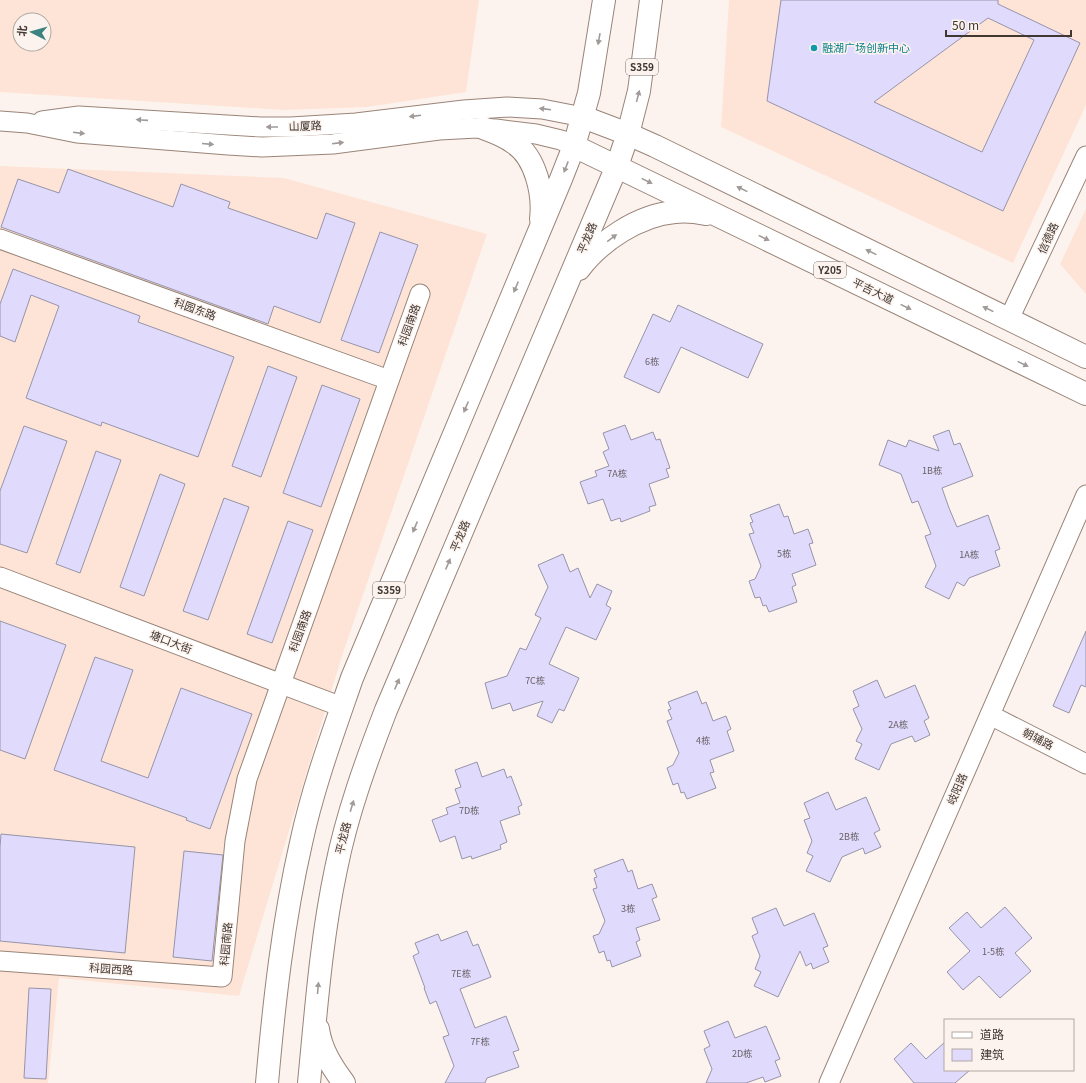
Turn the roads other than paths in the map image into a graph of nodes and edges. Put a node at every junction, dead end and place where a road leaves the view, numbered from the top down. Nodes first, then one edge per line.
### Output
1 (604, 0) edge
2 (651, 0) edge
3 (583, 117) junction
4 (0, 121) edge
5 (27, 123) junction
6 (483, 128) junction
7 (628, 134) junction
8 (574, 146) junction
9 (1086, 156) edge
10 (616, 166) junction
11 (724, 218) junction
12 (539, 234) junction
13 (0, 239) edge
14 (566, 286) junction
15 (420, 294) dead end
16 (1009, 319) junction
17 (1086, 357) edge
18 (389, 380) junction
19 (1086, 394) edge
20 (1086, 494) edge
21 (0, 577) edge
22 (281, 683) junction
23 (342, 707) junction
24 (990, 715) junction
25 (1086, 764) edge
26 (0, 962) edge
27 (222, 977) joint
28 (316, 1010) junction
29 (267, 1083) edge
30 (309, 1083) edge
31 (344, 1083) edge
32 (829, 1083) edge

1 -> 3 main road, S359
7 -> 2 main road, 平龙路 / S359
3 -> 5 street, 山厦路
3 - 7 main road
3 - 8 main road, S359
4 - 5 street, 山厦路
5 -> 6 street, 山厦路
6 - 8 street, 山厦路
6 - 12 main road
7 - 10 main road, 平龙路 / S359
16 -> 7 main road
8 - 10 main road, 平吉大道 / Y205
8 -> 12 main road, S359
9 - 16 street, 信德路
10 -> 11 main road, 平吉大道 / Y205
10 - 14 main road, 平龙路 / S359
14 -> 11 main road
11 -> 19 main road, 平吉大道 / Y205
12 -> 23 main road, S359
13 - 18 street, 科园东路
28 -> 14 main road, 平龙路 / S359
15 - 18 street, 科园南路
16 - 17 main road
18 - 22 street, 科园南路
20 - 24 street, 岐阳路
21 - 22 street, 塘口大街
22 - 23 street, 塘口大街
22 - 27 street, 科园南路
23 - 29 main road, S359
24 - 25 street, 朝辅路
24 - 32 street, 岐阳路
26 - 27 street, 科园西路
28 - 30 main road, 平龙路 / S359
28 - 31 main road

